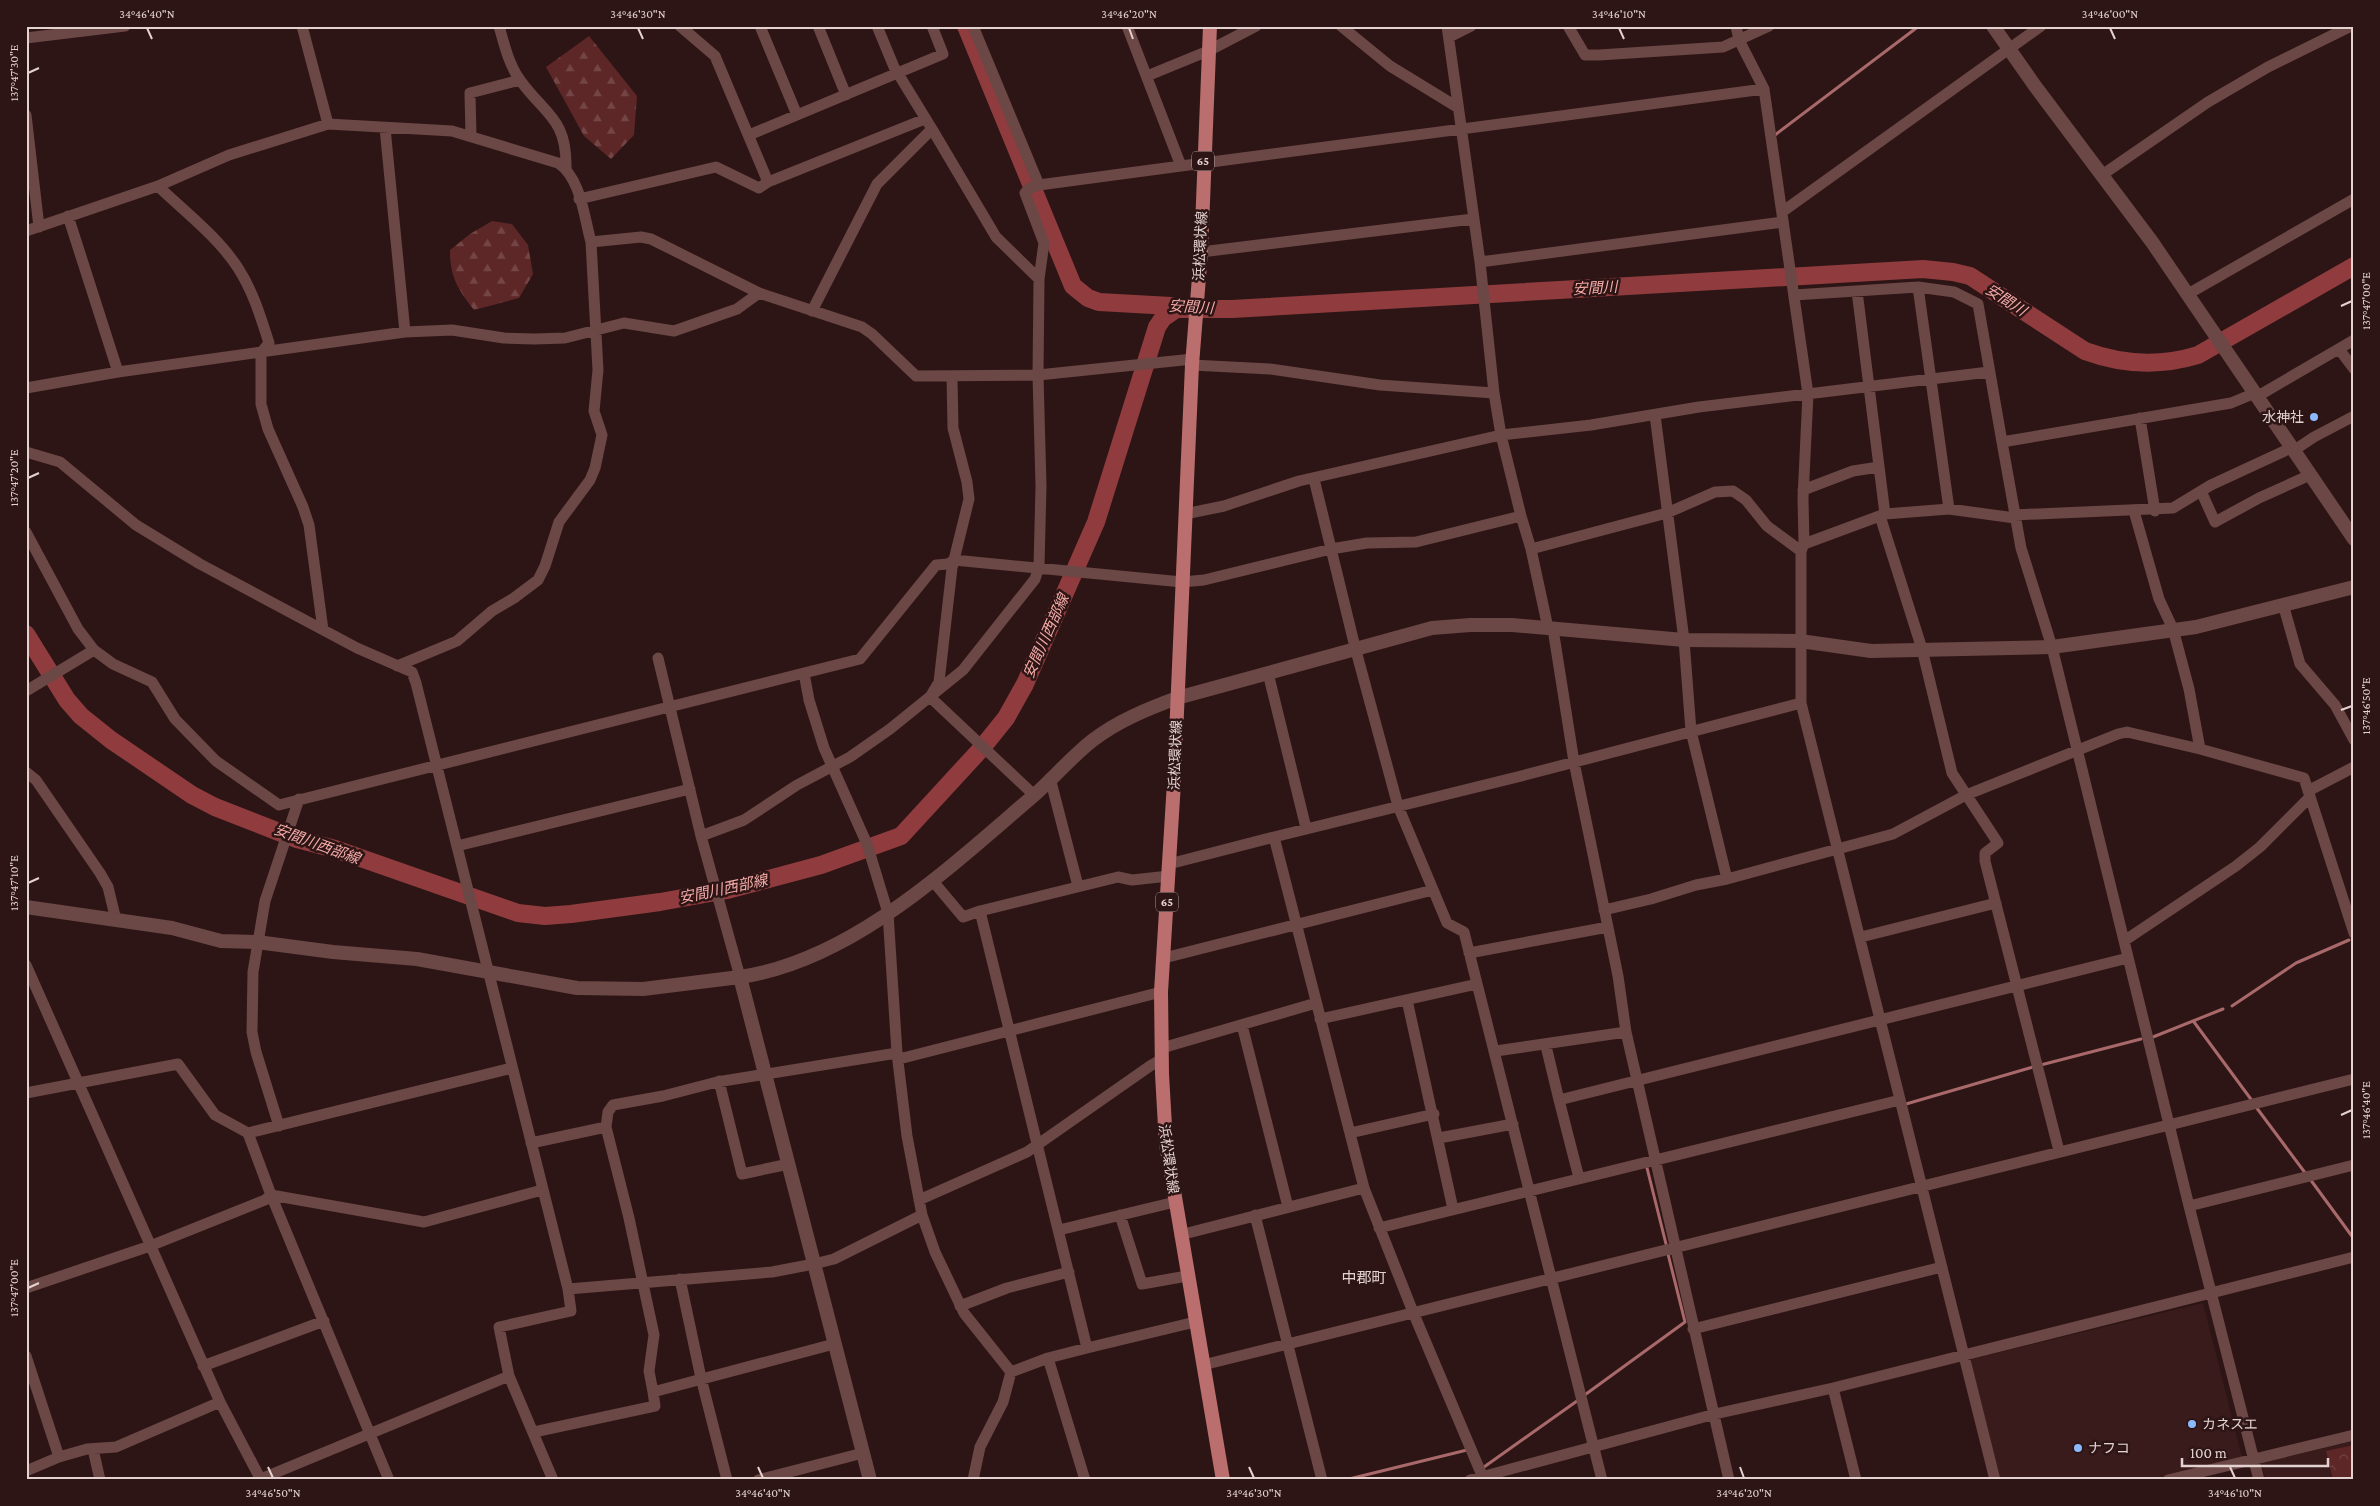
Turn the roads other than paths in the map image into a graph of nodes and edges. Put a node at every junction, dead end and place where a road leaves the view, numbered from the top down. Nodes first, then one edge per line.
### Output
1 (125, 26) edge
2 (302, 26) edge
3 (499, 26) edge
4 (680, 26) edge
5 (760, 26) edge
6 (818, 26) edge
7 (877, 26) edge
8 (932, 26) edge
9 (973, 26) edge
10 (1127, 26) edge
11 (1210, 26) edge
12 (1256, 26) edge
13 (1341, 26) edge
14 (1472, 26) edge
15 (1568, 26) edge
16 (1736, 26) edge
17 (1769, 26) edge
18 (1993, 26) edge
19 (2041, 26) edge
20 (2351, 26) edge
21 (107, 27) edge
22 (1448, 32) edge
23 (26, 38) edge
24 (1739, 40) junction
25 (2008, 48) junction
26 (1208, 51) junction
27 (897, 73) junction
28 (1147, 76) junction
29 (520, 80) junction
30 (1764, 89) junction
31 (846, 95) junction
32 (1457, 106) junction
33 (26, 115) edge
34 (797, 115) junction
35 (925, 119) junction
36 (328, 124) junction
37 (385, 128) junction
38 (932, 129) junction
39 (1461, 129) junction
40 (748, 135) junction
41 (472, 136) junction
42 (1203, 163) junction
43 (1181, 166) junction
44 (566, 168) junction
45 (2102, 174) junction
46 (768, 182) junction
47 (158, 186) junction
48 (1035, 186) junction
49 (580, 199) junction
50 (2354, 199) edge
51 (68, 216) junction
52 (1782, 217) junction
53 (1472, 219) junction
54 (38, 227) junction
55 (26, 231) edge
56 (591, 242) junction
57 (1201, 252) junction
58 (1480, 262) junction
59 (1038, 279) junction
60 (1918, 286) junction
61 (1857, 291) junction
62 (759, 293) junction
63 (2188, 294) junction
64 (1794, 295) junction
65 (812, 311) junction
66 (595, 330) junction
67 (405, 332) junction
68 (2354, 340) edge
69 (2340, 349) junction
70 (261, 353) junction
71 (1192, 362) junction
72 (2354, 369) edge
73 (118, 372) junction
74 (1988, 372) junction
75 (1038, 375) junction
76 (952, 376) junction
77 (1931, 379) junction
78 (1869, 387) junction
79 (26, 388) edge
80 (1494, 393) junction
81 (1808, 394) junction
82 (2256, 395) junction
83 (1654, 415) junction
84 (2354, 416) edge
85 (2140, 418) junction
86 (1502, 435) junction
87 (2002, 442) junction
88 (2292, 450) junction
89 (26, 452) edge
90 (1879, 467) junction
91 (2310, 475) junction
92 (1314, 479) junction
93 (1803, 490) junction
94 (2201, 491) junction
95 (1949, 509) junction
96 (2155, 510) junction
97 (2134, 511) junction
98 (1667, 513) junction
99 (1185, 514) junction
100 (1882, 515) junction
101 (1521, 516) junction
102 (2015, 517) junction
103 (26, 532) edge
104 (2354, 539) edge
105 (1802, 548) junction
106 (1331, 549) junction
107 (1531, 549) junction
108 (954, 560) junction
109 (1039, 567) junction
110 (1182, 582) junction
111 (2354, 587) edge
112 (2282, 604) junction
113 (1550, 629) junction
114 (2173, 629) junction
115 (323, 630) junction
116 (1684, 640) junction
117 (1800, 641) junction
118 (1355, 647) junction
119 (2052, 647) junction
120 (1922, 649) junction
121 (94, 650) junction
122 (658, 658) dead end
123 (397, 666) junction
124 (804, 673) junction
125 (1268, 673) junction
126 (26, 691) edge
127 (930, 697) junction
128 (1177, 698) junction
129 (1801, 703) junction
130 (671, 707) junction
131 (1692, 731) junction
132 (2354, 740) edge
133 (2200, 749) junction
134 (2076, 751) junction
135 (1574, 762) junction
136 (436, 764) junction
137 (832, 767) junction
138 (2354, 767) edge
139 (26, 772) edge
140 (1050, 778) junction
141 (690, 789) junction
142 (2309, 794) junction
143 (1034, 795) junction
144 (1966, 795) junction
145 (299, 799) junction
146 (1398, 806) junction
147 (1306, 828) junction
148 (701, 836) junction
149 (1274, 837) junction
150 (457, 846) junction
151 (1838, 850) junction
152 (1169, 870) junction
153 (1728, 879) junction
154 (932, 880) junction
155 (1078, 886) junction
156 (1434, 890) junction
157 (1996, 903) junction
158 (26, 907) edge
159 (2350, 907) edge
160 (1604, 910) junction
161 (980, 911) junction
162 (888, 913) junction
163 (116, 920) junction
164 (1296, 924) junction
165 (1608, 927) junction
166 (2354, 933) edge
167 (1861, 937) junction
168 (2124, 941) junction
169 (257, 942) junction
170 (1469, 953) junction
171 (1164, 958) junction
172 (2128, 958) junction
173 (26, 965) edge
174 (489, 973) junction
175 (740, 977) junction
176 (1477, 984) junction
177 (2017, 987) junction
178 (1161, 992) junction
179 (1407, 1000) junction
180 (1316, 1003) junction
181 (1320, 1019) junction
182 (1880, 1020) junction
183 (1242, 1025) junction
184 (1008, 1031) junction
185 (1626, 1032) junction
186 (1546, 1046) junction
187 (1496, 1052) junction
188 (1162, 1054) junction
189 (898, 1056) junction
190 (512, 1068) junction
191 (766, 1074) junction
192 (2354, 1079) edge
193 (1637, 1080) junction
194 (719, 1081) junction
195 (78, 1082) junction
196 (26, 1093) edge
197 (1559, 1100) junction
198 (1900, 1100) junction
199 (1434, 1114) junction
200 (2168, 1123) junction
201 (1513, 1124) junction
202 (279, 1126) junction
203 (606, 1127) junction
204 (248, 1133) junction
205 (1350, 1133) junction
206 (1439, 1138) junction
207 (531, 1143) junction
208 (1037, 1145) junction
209 (2059, 1152) junction
210 (1654, 1159) junction
211 (789, 1164) junction
212 (2354, 1165) edge
213 (1579, 1178) junction
214 (1922, 1186) junction
215 (1364, 1188) junction
216 (542, 1190) junction
217 (1529, 1190) junction
218 (271, 1195) junction
219 (919, 1200) junction
220 (1175, 1202) junction
221 (2189, 1206) junction
222 (1288, 1207) junction
223 (1453, 1209) junction
224 (922, 1215) junction
225 (1120, 1215) junction
226 (1255, 1215) junction
227 (1379, 1228) junction
228 (1059, 1230) junction
229 (1180, 1235) junction
230 (150, 1246) junction
231 (1674, 1246) junction
232 (2354, 1258) edge
233 (814, 1264) junction
234 (1942, 1267) junction
235 (1070, 1272) junction
236 (1188, 1276) junction
237 (1552, 1278) junction
238 (680, 1280) junction
239 (641, 1282) junction
240 (26, 1288) edge
241 (568, 1289) junction
242 (2212, 1294) junction
243 (960, 1306) junction
244 (1413, 1312) junction
245 (324, 1321) junction
246 (1195, 1322) junction
247 (1693, 1329) junction
248 (834, 1344) junction
249 (1288, 1345) junction
250 (1087, 1348) junction
251 (1963, 1355) junction
252 (26, 1356) edge
253 (1048, 1358) junction
254 (1203, 1365) junction
255 (204, 1366) junction
256 (1011, 1372) junction
257 (509, 1376) junction
258 (701, 1378) junction
259 (1834, 1388) junction
260 (653, 1392) junction
261 (220, 1402) junction
262 (1715, 1414) junction
263 (534, 1432) junction
264 (370, 1435) junction
265 (2354, 1435) edge
266 (1593, 1448) junction
267 (92, 1450) junction
268 (863, 1453) junction
269 (58, 1457) junction
270 (2254, 1458) junction
271 (26, 1471) edge
272 (1483, 1478) edge
273 (260, 1479) edge
274 (100, 1480) edge
275 (389, 1480) edge
276 (553, 1480) edge
277 (726, 1480) edge
278 (758, 1480) edge
279 (870, 1480) edge
280 (973, 1480) edge
281 (1085, 1480) edge
282 (1224, 1480) edge
283 (1322, 1480) edge
284 (1470, 1480) edge
285 (1602, 1480) edge
286 (1729, 1480) edge
287 (1856, 1480) edge
288 (1995, 1480) edge
289 (2168, 1480) edge
290 (2259, 1480) edge

1 - 21 street
2 - 36 street
3 - 29 street
4 - 40 street
5 - 34 street
6 - 31 street
7 - 27 street
8 - 27 street
9 - 48 street
10 - 28 street
11 - 26 main road, 浜松環状線 / 65
12 - 26 street
13 - 32 street
14 - 22 street
15 - 24 street
16 - 24 street
17 - 24 street
18 - 25 street
19 - 25 street
20 - 45 street
21 - 23 street
22 - 32 street
24 - 30 street
25 - 45 street
25 - 52 street
26 - 28 street
26 - 42 main road, 浜松環状線 / 65
27 - 31 street
27 - 35 street
28 - 43 street
29 - 41 street
29 - 44 street
30 - 39 street
30 - 52 street
31 - 34 street
32 - 39 street
33 - 54 street
34 - 40 street
35 - 38 street
35 - 46 street
36 - 37 street
36 - 47 street
37 - 41 street
37 - 67 street
38 - 59 street
38 - 65 street
39 - 42 street
39 - 53 street
40 - 46 street
41 - 44 street
42 - 43 street
42 - 57 main road, 浜松環状線 / 65
43 - 48 street
44 - 49 street
45 - 63 street
46 - 49 street
47 - 51 street
47 - 70 street
48 - 59 street
49 - 56 street
50 - 63 street
51 - 54 street
51 - 73 street
52 - 58 street
52 - 64 street
53 - 57 street
53 - 58 street
54 - 55 street
56 - 62 street
56 - 66 street
57 - 71 main road, 浜松環状線 / 65
58 - 80 street
59 - 75 street
60 - 61 street
60 - 74 street
60 - 77 street
61 - 64 street
61 - 78 street
62 - 65 street
62 - 66 street
63 - 82 street
64 - 81 street
65 - 76 street
66 - 67 street
66 - 123 street
67 - 70 street
68 - 69 street
69 - 72 street
69 - 82 street
70 - 73 street
70 - 115 street
71 - 75 street
71 - 80 street
71 - 99 main road, 浜松環状線 / 65
73 - 79 street
74 - 77 street
74 - 87 street
75 - 76 street
75 - 109 street
76 - 108 street
77 - 78 street
77 - 95 street
78 - 81 street
78 - 90 street
80 - 86 street
81 - 83 street
81 - 93 street
82 - 85 street
82 - 88 street
83 - 86 street
83 - 98 street
84 - 88 street
85 - 87 street
85 - 96 street
86 - 92 street
86 - 101 street
87 - 102 street
88 - 91 street
88 - 94 street
89 - 115 street
90 - 93 street
90 - 100 street
91 - 94 street
91 - 104 street
92 - 99 street
92 - 106 street
93 - 105 street
94 - 96 street
95 - 100 street
95 - 102 street
96 - 97 street
97 - 102 street
97 - 114 street
98 - 105 street
98 - 107 street
98 - 116 street
99 - 110 main road, 浜松環状線 / 65
100 - 105 street
100 - 120 street
101 - 106 street
101 - 107 street
102 - 119 street
103 - 121 street
105 - 117 street
106 - 110 street
106 - 118 street
107 - 113 street
108 - 109 street
108 - 124 street
108 - 127 street
109 - 110 street
109 - 127 street
110 - 128 main road, 浜松環状線 / 65
111 - 112 street
112 - 114 street
112 - 132 street
113 - 116 street
113 - 118 street
113 - 135 street
114 - 119 street
114 - 133 street
115 - 123 street
116 - 117 street
116 - 131 street
117 - 120 street
117 - 129 street
118 - 125 street
118 - 146 street
119 - 120 street
119 - 134 street
120 - 144 street
121 - 126 street
121 - 145 street
122 - 130 street
123 - 136 street
124 - 130 street
124 - 137 street
125 - 128 street
125 - 147 street
127 - 137 street
127 - 143 street
128 - 140 street
128 - 152 main road, 浜松環状線 / 65
129 - 131 street
129 - 151 street
130 - 136 street
130 - 141 street
131 - 135 street
131 - 153 street
133 - 134 street
133 - 142 street
134 - 144 street
134 - 168 street
135 - 146 street
135 - 160 street
136 - 145 street
136 - 150 street
137 - 148 street
137 - 162 street
138 - 142 street
139 - 163 street
140 - 143 street
140 - 155 street
141 - 148 street
141 - 150 street
142 - 159 street
142 - 168 street
143 - 154 street
144 - 151 street
144 - 157 street
145 - 169 street
146 - 147 street
146 - 156 street
147 - 149 street
148 - 175 street
149 - 152 street
149 - 164 street
150 - 174 street
151 - 153 street
151 - 167 street
152 - 155 street
152 - 171 main road, 浜松環状線 / 65
153 - 160 street
154 - 161 street
154 - 162 street
155 - 161 street
156 - 164 street
156 - 170 street
157 - 167 street
157 - 177 street
158 - 163 street
159 - 166 street
160 - 165 street
161 - 184 street
162 - 175 street
162 - 189 street
163 - 169 street
164 - 171 street
164 - 180 street
165 - 170 street
165 - 185 street
167 - 182 street
168 - 172 street
169 - 174 street
169 - 202 street
170 - 176 street
171 - 178 main road, 浜松環状線 / 65
172 - 177 street
172 - 200 street
173 - 195 street
174 - 175 street
174 - 190 street
175 - 191 street
176 - 179 street
176 - 187 street
177 - 182 street
177 - 209 street
178 - 184 street
178 - 188 main road, 浜松環状線 / 65
179 - 181 street
179 - 199 street
180 - 181 street
180 - 183 street
181 - 205 street
182 - 193 street
182 - 198 street
183 - 188 street
183 - 222 street
184 - 189 street
184 - 208 street
185 - 186 street
185 - 193 street
186 - 187 street
186 - 197 street
187 - 201 street
188 - 208 street
188 - 220 main road, 浜松環状線 / 65
189 - 191 street
189 - 219 street
190 - 202 street
190 - 207 street
191 - 194 street
191 - 211 street
192 - 200 street
193 - 197 street
193 - 210 street
194 - 203 street
194 - 211 street
195 - 196 street
195 - 204 street
195 - 230 street
197 - 213 street
198 - 210 street
198 - 214 street
199 - 205 street
199 - 206 street
200 - 209 street
200 - 221 street
201 - 206 street
201 - 217 street
202 - 204 street
203 - 207 street
203 - 239 street
204 - 218 street
205 - 215 street
206 - 223 street
207 - 216 street
208 - 219 street
208 - 228 street
209 - 214 street
210 - 213 street
210 - 231 street
211 - 233 street
212 - 221 street
213 - 217 street
214 - 231 street
214 - 234 street
215 - 222 street
215 - 227 street
216 - 218 street
216 - 241 street
217 - 223 street
217 - 237 street
218 - 230 street
218 - 245 street
219 - 224 street
220 - 225 street
220 - 229 main road, 浜松環状線 / 65
221 - 242 street
222 - 226 street
223 - 227 street
224 - 233 street
224 - 243 street
225 - 228 street
225 - 236 street
226 - 229 street
226 - 249 street
227 - 244 street
228 - 235 street
229 - 236 main road, 浜松環状線 / 65
230 - 240 street
230 - 255 street
231 - 237 street
231 - 247 street
232 - 242 street
233 - 238 street
233 - 248 street
234 - 247 street
234 - 251 street
235 - 243 street
235 - 250 street
236 - 246 main road, 浜松環状線 / 65
237 - 244 street
237 - 266 street
238 - 239 street
238 - 258 street
239 - 241 street
239 - 260 street
241 - 257 street
242 - 251 street
242 - 270 street
243 - 256 street
244 - 249 street
244 - 272 street
245 - 255 street
245 - 264 street
246 - 250 street
246 - 254 main road, 浜松環状線 / 65
247 - 262 street
248 - 258 street
248 - 268 street
249 - 254 street
249 - 283 street
250 - 253 street
251 - 259 street
251 - 288 street
252 - 269 street
253 - 256 street
253 - 281 street
254 - 282 main road, 浜松環状線 / 65
255 - 261 street
256 - 280 street
257 - 263 street
257 - 264 street
258 - 260 street
258 - 277 street
259 - 262 street
259 - 287 street
260 - 263 street
261 - 267 street
261 - 273 street
262 - 266 street
262 - 286 street
263 - 276 street
264 - 273 street
264 - 275 street
265 - 270 street
266 - 272 street
266 - 285 street
267 - 269 street
267 - 274 street
268 - 278 street
268 - 279 street
269 - 271 street
270 - 289 street
270 - 290 street
272 - 284 street

